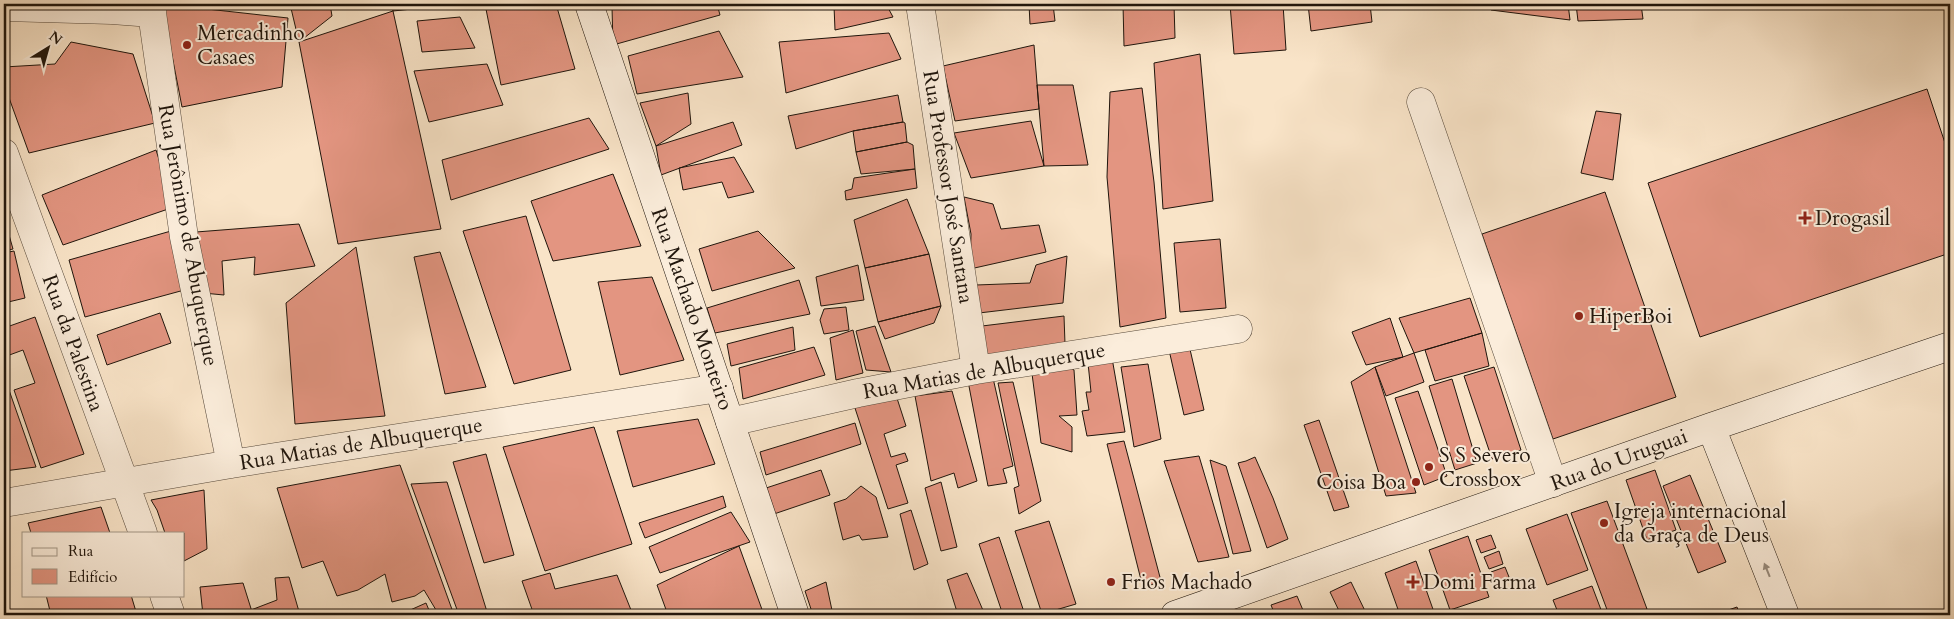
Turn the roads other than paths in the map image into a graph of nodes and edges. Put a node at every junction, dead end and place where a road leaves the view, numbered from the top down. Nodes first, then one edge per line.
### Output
1 (589, 4) edge
2 (920, 4) edge
3 (4, 7) edge
4 (152, 8) edge
5 (1421, 102) dead end
6 (4, 153) edge
7 (1238, 329) dead end
8 (1950, 346) edge
9 (976, 370) junction
10 (718, 388) junction
11 (730, 422) junction
12 (1711, 427) junction
13 (231, 464) junction
14 (1553, 483) junction
15 (125, 484) junction
16 (4, 503) edge
17 (143, 532) edge
18 (164, 596) edge
19 (171, 615) edge
20 (795, 615) edge
21 (1175, 615) edge
22 (1785, 615) edge

1 - 10 street, Rua Machado Monteiro
2 - 9 street, Rua Professor José Santana
3 - 4 street
4 - 13 street, Rua Jerônimo de Abuquerque
5 - 14 street
6 - 15 street, Rua da Palestina
7 - 9 street, Rua Matias de Albuquerque
8 - 12 street, Rua do Uruguai
9 - 11 street, Rua Matias de Albuquerque
10 - 11 street, Rua Machado Monteiro
10 - 13 street, Rua Matias de Albuquerque
11 - 20 street, Rua Machado Monteiro
12 - 14 street, Rua do Uruguai
22 -> 12 street
13 - 15 street, Rua Matias de Albuquerque
14 - 21 street, Rua do Uruguai
15 - 16 street, Rua Matias de Albuquerque
15 - 17 street, Rua da Palestina
18 - 19 street

